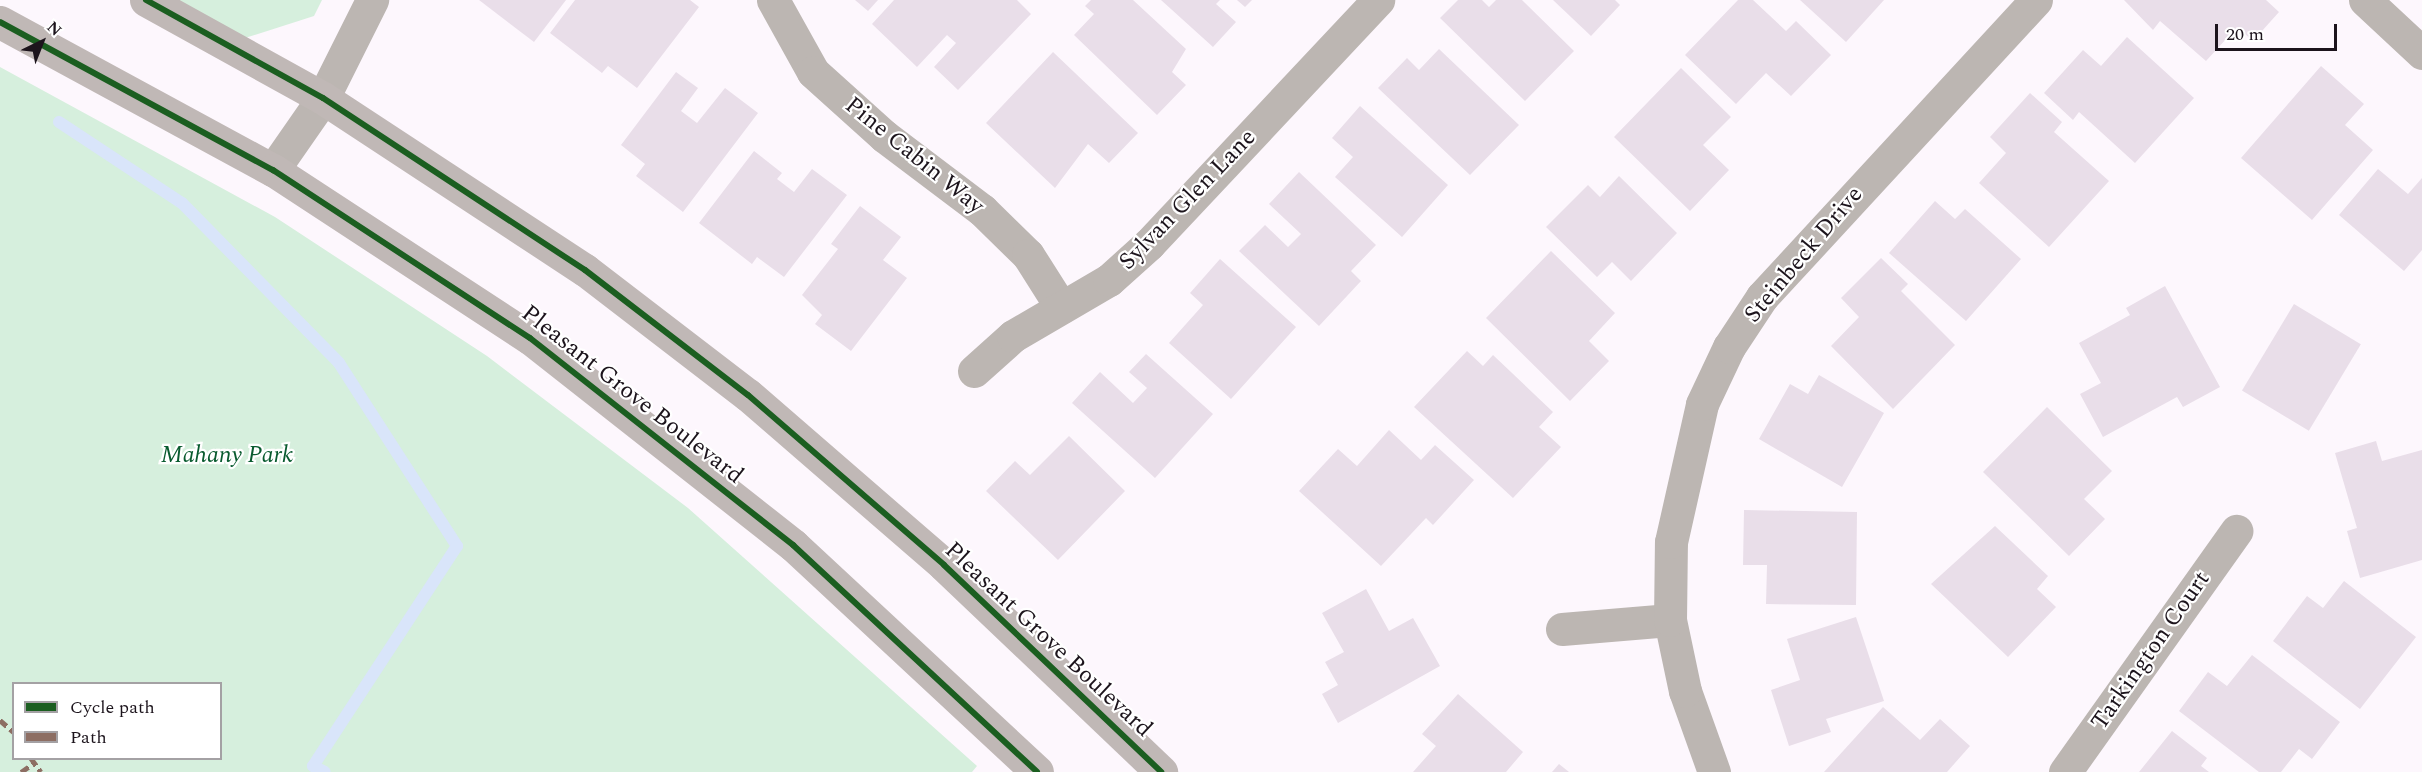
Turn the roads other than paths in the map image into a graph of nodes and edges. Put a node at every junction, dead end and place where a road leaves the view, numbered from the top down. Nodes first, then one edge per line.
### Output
1 (146, 0) edge
2 (372, 0) edge
3 (773, 0) edge
4 (1378, 0) edge
5 (2036, 0) edge
6 (2365, 0) edge
7 (0, 22) edge
8 (2422, 53) edge
9 (323, 98) junction
10 (273, 170) junction
11 (1061, 307) junction
12 (974, 371) dead end
13 (2236, 531) dead end
14 (1670, 620) junction
15 (1562, 629) dead end
16 (1037, 772) edge
17 (1161, 772) edge
18 (1714, 772) edge
19 (2065, 772) edge

1 - 9 main road, Pleasant Grove Boulevard
2 - 9 street
3 - 11 street, Pine Cabin Way
4 - 11 street, Sylvan Glen Lane
5 - 14 street, Steinbeck Drive
6 - 8 street
7 - 10 main road, Pleasant Grove Boulevard
9 - 10 street
9 - 17 main road, Pleasant Grove Boulevard
10 - 16 main road, Pleasant Grove Boulevard
11 - 12 street, Sylvan Glen Lane
13 - 19 street, Tarkington Court
14 - 15 street
14 - 18 street, Steinbeck Drive

